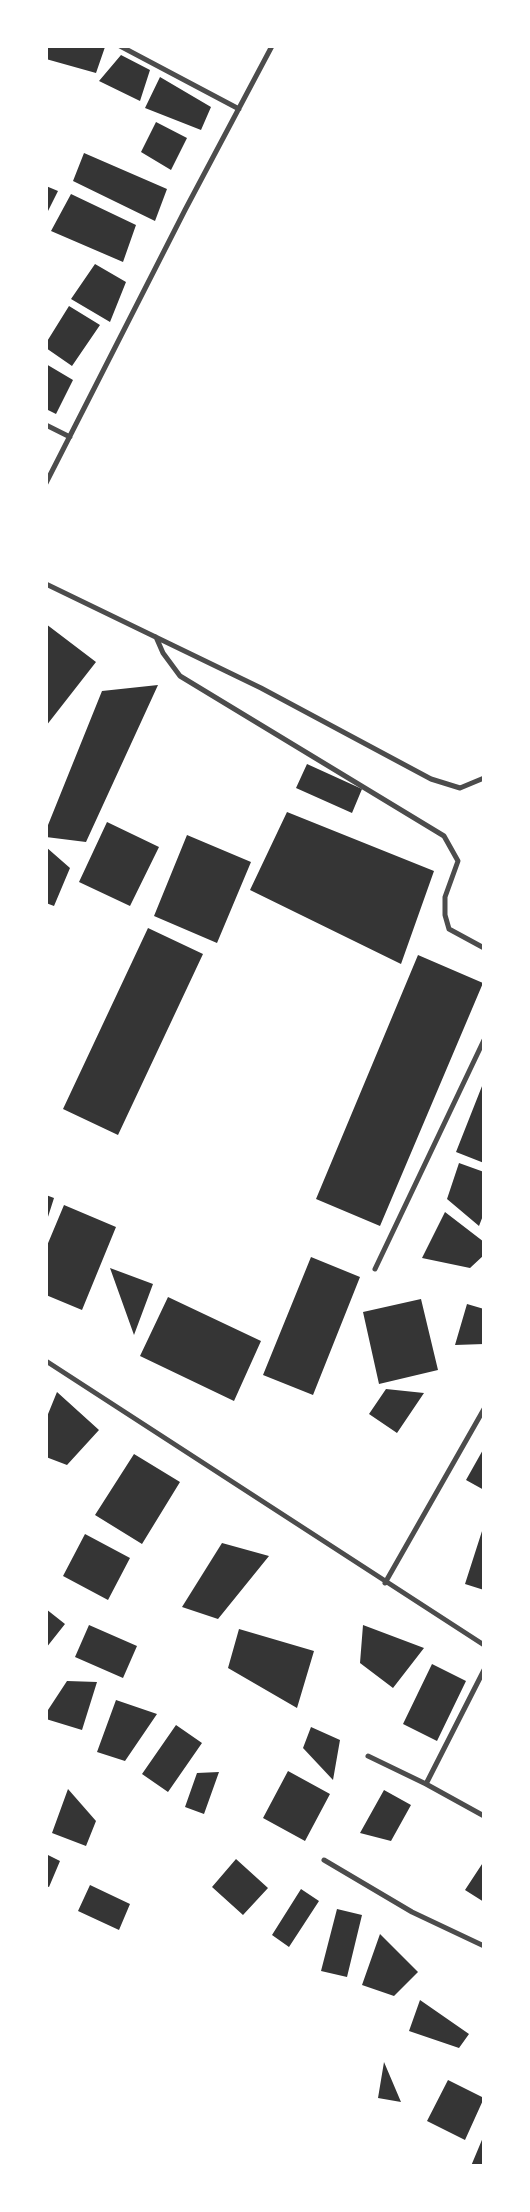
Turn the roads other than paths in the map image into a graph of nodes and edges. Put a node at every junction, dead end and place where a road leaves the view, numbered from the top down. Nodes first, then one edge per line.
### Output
1 (120, 46) edge
2 (272, 46) edge
3 (239, 108) junction
4 (46, 425) edge
5 (70, 437) junction
6 (46, 484) edge
7 (46, 584) edge
8 (156, 637) junction
9 (484, 778) edge
10 (484, 948) edge
11 (484, 1040) edge
12 (375, 1269) dead end
13 (46, 1361) edge
14 (484, 1409) edge
15 (385, 1583) junction
16 (484, 1645) edge
17 (484, 1670) edge
18 (368, 1756) dead end
19 (426, 1784) junction
20 (484, 1816) edge
21 (324, 1860) dead end
22 (484, 1946) edge

1 - 3 street
2 - 3 street
3 - 5 street
4 - 5 street
5 - 6 street
7 - 8 street
8 - 9 street
8 - 10 street
11 - 12 street
13 - 15 street
14 - 15 street
15 - 16 street
17 - 19 street
18 - 19 street
19 - 20 street
21 - 22 street

